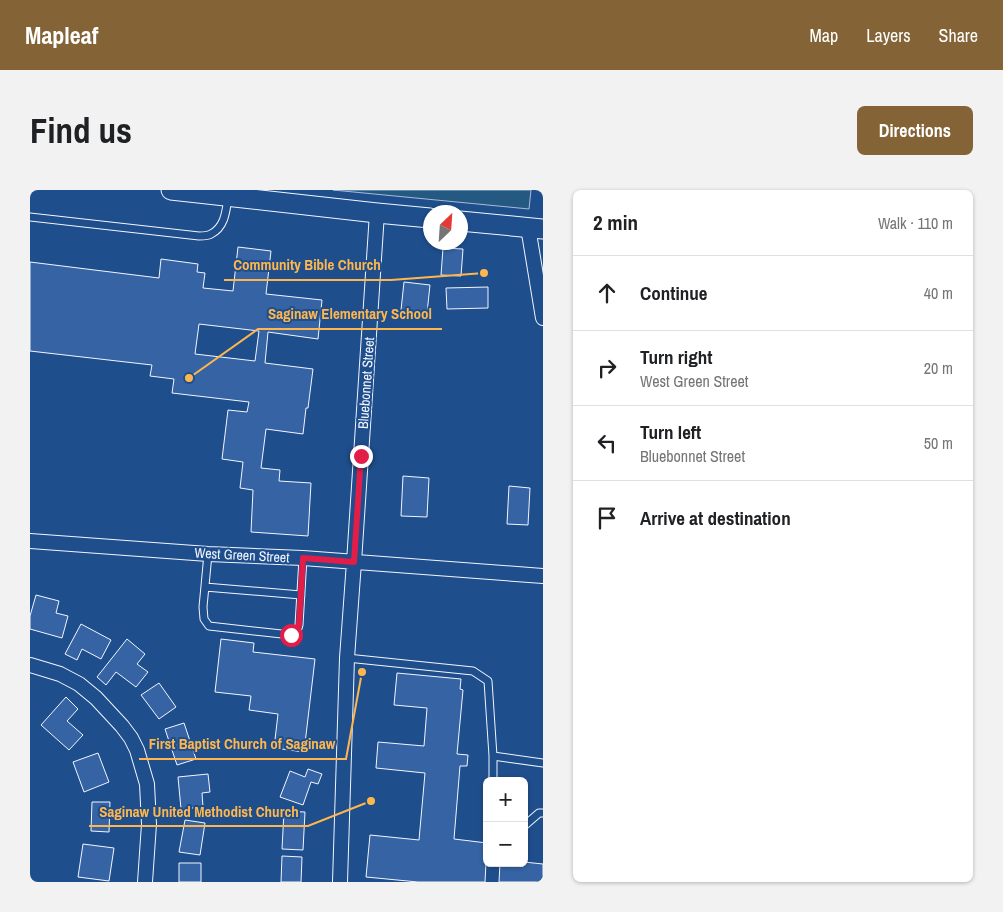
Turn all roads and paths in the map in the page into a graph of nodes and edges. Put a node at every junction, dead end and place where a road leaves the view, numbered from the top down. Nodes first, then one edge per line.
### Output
1 (172, 190) edge
2 (228, 197) junction
3 (377, 213) junction
4 (30, 217) edge
5 (423, 217) edge
6 (468, 222) edge
7 (536, 228) edge
8 (543, 318) edge
9 (30, 541) edge
10 (208, 554) junction
11 (303, 558) junction
12 (354, 562) junction
13 (543, 576) edge
14 (205, 587) junction
15 (301, 595) junction
16 (347, 658) junction
17 (30, 665) edge
18 (493, 756) junction
19 (543, 763) edge
20 (493, 777) edge
21 (543, 813) edge
22 (528, 823) edge
23 (145, 882) edge
24 (340, 882) edge

1 - 2 main road
2 - 3 main road
2 - 4 lane
3 - 5 main road
3 - 12 street, Bluebonnet Street
6 - 7 main road
7 - 8 street
9 - 10 street, West Green Street
10 - 11 street, West Green Street
10 - 14 lane
11 - 12 street, West Green Street
11 - 15 lane
12 - 13 street, West Green Street
12 - 16 street, Bluebonnet Street
14 - 15 lane
14 - 15 lane
16 - 18 lane
16 - 24 street, Bluebonnet Street
17 - 23 street
18 - 19 lane
18 - 20 lane
21 - 22 lane

